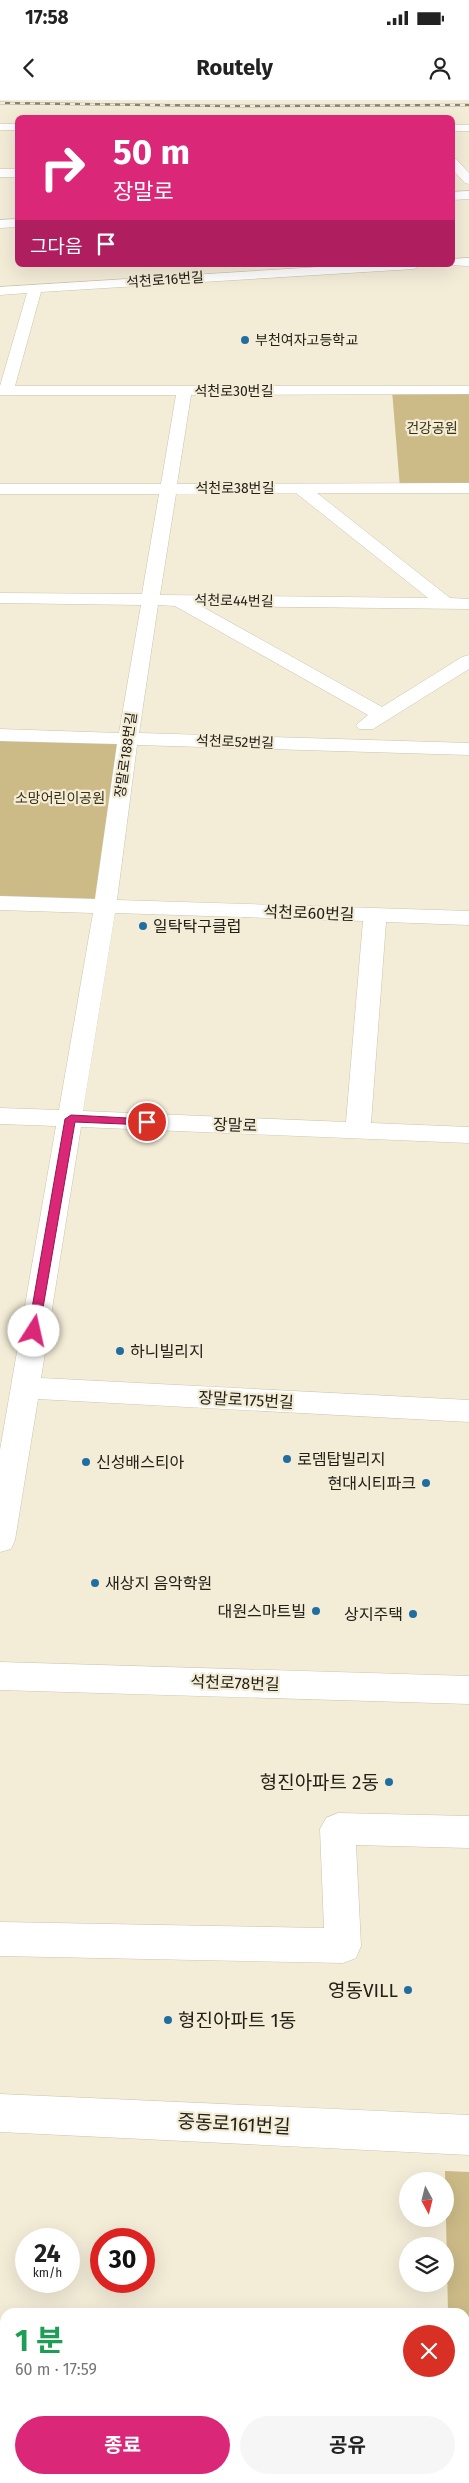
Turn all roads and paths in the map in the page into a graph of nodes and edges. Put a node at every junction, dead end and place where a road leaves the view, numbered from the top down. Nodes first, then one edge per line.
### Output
1 (0, 127) edge
2 (15, 127) edge
3 (455, 128) edge
4 (469, 128) edge
5 (455, 164) edge
6 (0, 173) edge
7 (15, 173) edge
8 (469, 180) edge
9 (469, 195) edge
10 (455, 196) edge
11 (15, 223) edge
12 (0, 224) edge
13 (469, 262) edge
14 (455, 263) edge
15 (191, 267) edge
16 (381, 267) edge
17 (197, 278) junction
18 (35, 289) junction
19 (0, 291) edge
20 (469, 390) edge
21 (3, 391) edge
22 (184, 391) junction
23 (170, 488) junction
24 (300, 488) junction
25 (469, 488) edge
26 (0, 489) edge
27 (0, 598) edge
28 (152, 600) junction
29 (178, 600) junction
30 (446, 604) junction
31 (469, 604) edge
32 (469, 661) edge
33 (382, 715) junction
34 (0, 735) edge
35 (128, 739) junction
36 (333, 745) junction
37 (469, 749) edge
38 (0, 903) edge
39 (105, 906) junction
40 (374, 915) junction
41 (469, 918) edge
42 (0, 1116) edge
43 (71, 1119) junction
44 (358, 1130) junction
45 (469, 1135) edge
46 (24, 1388) junction
47 (469, 1412) edge
48 (0, 1540) edge
49 (0, 1676) edge
50 (469, 1690) edge
51 (469, 1832) edge
52 (0, 1939) edge
53 (0, 2114) edge
54 (469, 2135) edge

1 - 2 street
3 - 4 street
5 - 8 street
6 - 7 street
9 - 10 street
11 - 12 street
13 - 14 street
15 - 17 street
16 - 17 street, 석천로16번길
17 - 18 street, 석천로16번길
18 - 19 street, 석천로16번길
18 - 21 street
20 - 22 street, 석천로30번길
21 - 22 street, 석천로30번길
22 - 23 street, 장말로188번길
23 - 24 street, 석천로38번길
23 - 26 street, 석천로38번길
23 - 28 street, 장말로188번길
24 - 25 street, 석천로38번길
24 - 30 street
27 - 28 street, 석천로44번길
28 - 29 street, 석천로44번길
28 - 35 street, 장말로188번길
29 - 30 street, 석천로44번길
29 - 33 street
30 - 31 street, 석천로44번길
32 - 33 street
33 - 36 street
34 - 35 street, 석천로52번길
35 - 36 street, 석천로52번길
35 - 39 street, 장말로188번길
36 - 37 street, 석천로52번길
38 - 39 street, 석천로60번길
39 - 40 street, 석천로60번길
39 - 43 street, 장말로188번길
40 - 41 street, 석천로60번길
40 - 44 street
42 - 43 street, 장말로
43 - 44 street, 장말로
43 - 46 street, 장말로188번길
44 - 45 street, 장말로
46 - 47 street, 장말로175번길
46 - 48 street, 장말로188번길
49 - 50 street, 석천로78번길
51 - 52 street
53 - 54 street, 중동로161번길

